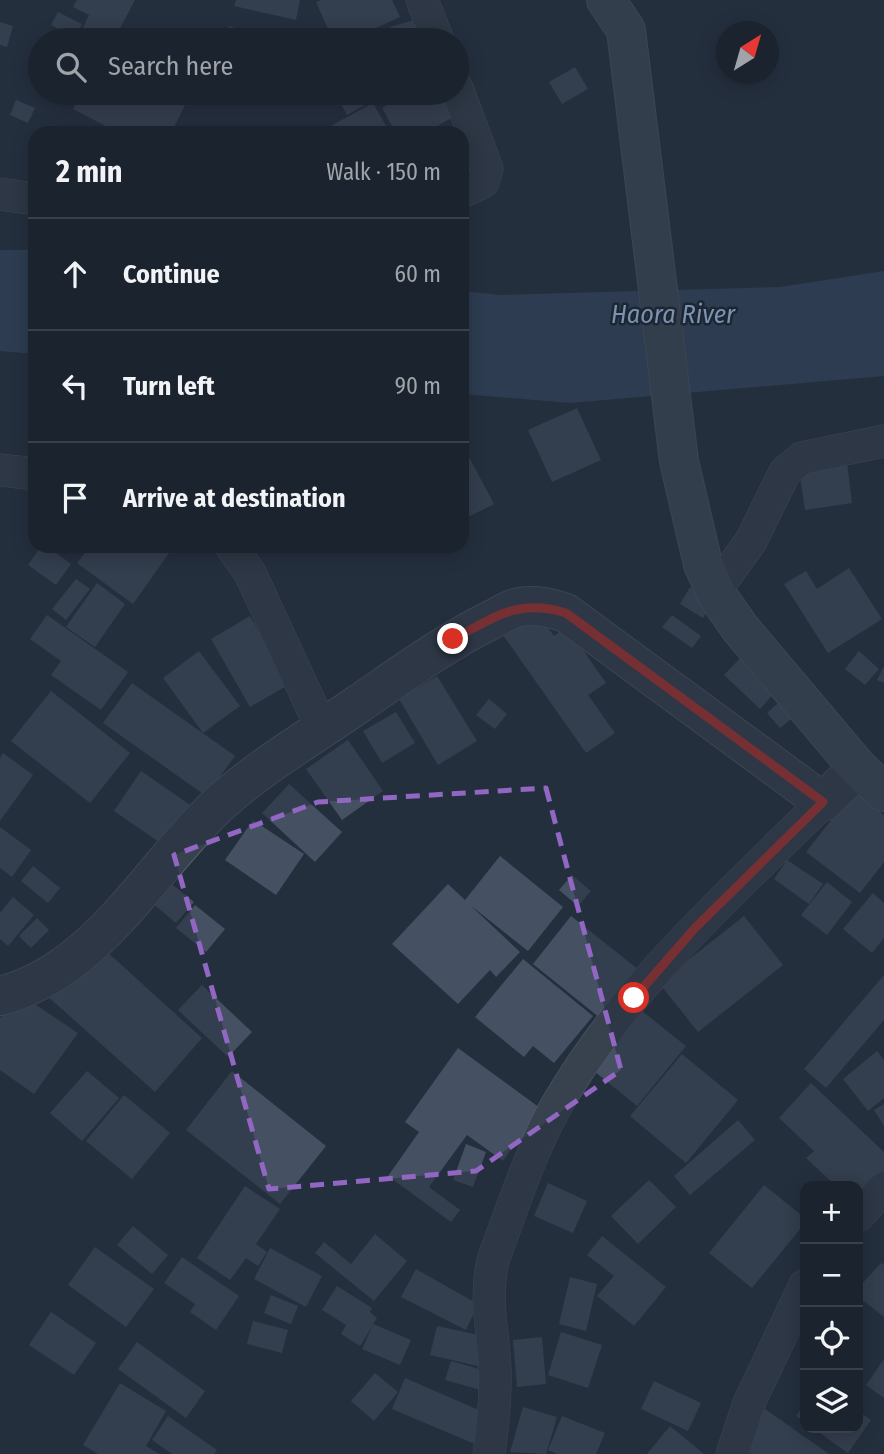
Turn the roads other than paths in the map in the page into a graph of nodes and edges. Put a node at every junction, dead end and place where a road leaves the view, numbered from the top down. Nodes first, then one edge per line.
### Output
1 (422, 0) edge
2 (610, 8) edge
3 (433, 28) edge
4 (463, 105) edge
5 (469, 189) edge
6 (0, 194) edge
7 (28, 198) edge
8 (884, 441) edge
9 (0, 470) edge
10 (28, 473) edge
11 (236, 553) edge
12 (709, 578) junction
13 (322, 729) junction
14 (871, 780) edge
15 (823, 802) junction
16 (0, 996) edge
17 (884, 1188) edge
18 (863, 1211) edge
19 (800, 1292) edge
20 (489, 1454) edge
21 (732, 1454) edge

1 - 3 street
2 - 12 main road
4 - 5 street
6 - 7 street
8 - 12 street
9 - 10 street
11 - 13 street
12 - 14 main road
13 - 15 street
13 - 16 street
14 - 15 street
15 - 20 street
17 - 18 street
19 - 21 street

